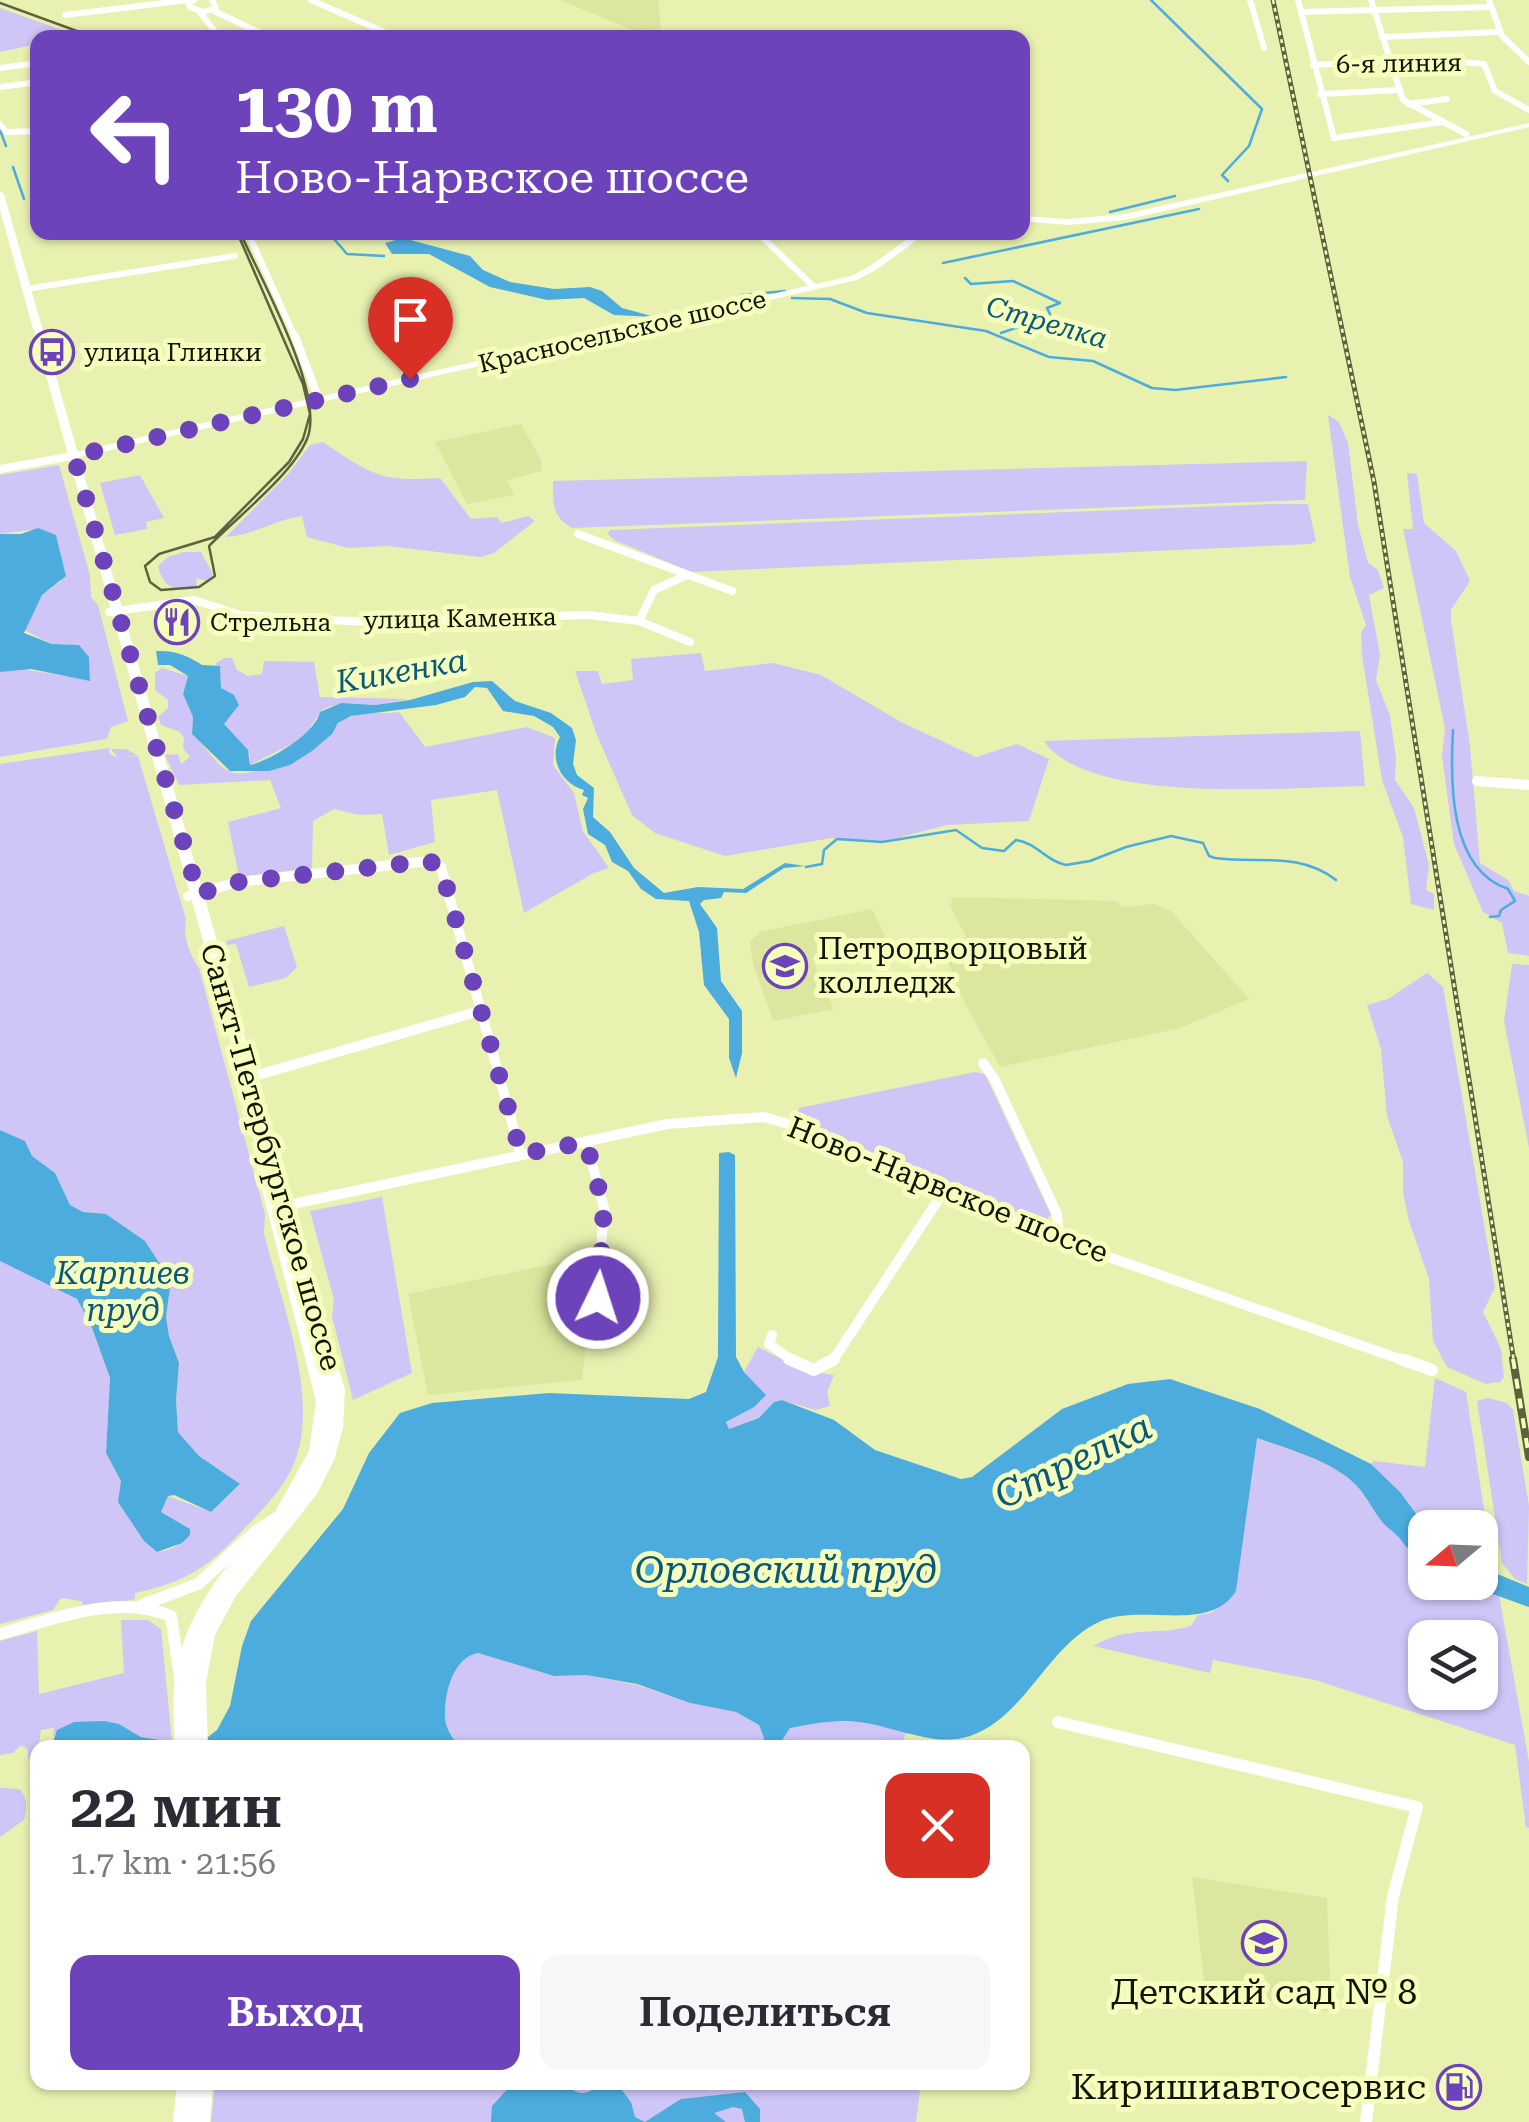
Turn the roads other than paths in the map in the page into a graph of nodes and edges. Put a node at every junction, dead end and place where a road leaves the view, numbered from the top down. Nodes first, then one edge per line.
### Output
1 (191, 0) edge
2 (212, 0) edge
3 (310, 0) edge
4 (1250, 0) edge
5 (1298, 0) edge
6 (1370, 0) edge
7 (1490, 4) edge
8 (212, 10) junction
9 (1374, 11) junction
10 (200, 12) junction
11 (1301, 12) junction
12 (65, 15) dead end
13 (214, 30) edge
14 (254, 30) edge
15 (379, 30) edge
16 (1498, 32) junction
17 (1382, 37) junction
18 (1264, 48) dead end
19 (1391, 61) junction
20 (1529, 62) edge
21 (30, 64) edge
22 (1313, 65) junction
23 (0, 68) edge
24 (30, 83) edge
25 (0, 87) edge
26 (1399, 90) junction
27 (1320, 94) junction
28 (1447, 98) dead end
29 (1407, 104) junction
30 (1529, 110) edge
31 (1442, 122) junction
32 (0, 124) edge
33 (1529, 125) edge
34 (30, 130) edge
35 (1466, 134) dead end
36 (0, 194) edge
37 (0, 218) edge
38 (1030, 219) edge
39 (251, 240) edge
40 (765, 240) edge
41 (911, 240) edge
42 (234, 256) dead end
43 (814, 287) junction
44 (26, 289) junction
45 (319, 400) junction
46 (70, 457) junction
47 (0, 468) edge
48 (578, 534) dead end
49 (686, 576) junction
50 (732, 591) dead end
51 (113, 611) junction
52 (639, 621) junction
53 (690, 642) dead end
54 (1477, 781) dead end
55 (1529, 784) edge
56 (193, 895) junction
57 (482, 1010) junction
58 (982, 1062) dead end
59 (245, 1078) junction
60 (586, 1142) junction
61 (521, 1154) junction
62 (944, 1192) junction
63 (281, 1207) junction
64 (1059, 1238) junction
65 (596, 1321) dead end
66 (772, 1334) dead end
67 (1432, 1370) dead end
68 (281, 1515) junction
69 (142, 1605) junction
70 (0, 1634) edge
71 (182, 1687) junction
72 (1058, 1722) dead end
73 (189, 1724) junction
74 (186, 1740) edge
75 (195, 1740) edge
76 (187, 2090) edge
77 (201, 2090) edge
78 (184, 2122) edge
79 (199, 2122) edge
80 (1366, 2122) edge

1 - 10 street
1 - 12 street
2 - 8 street
3 - 15 street
4 - 18 street
5 - 11 street
6 - 9 street
7 - 9 street
7 - 16 street
8 - 10 street
8 - 14 street
9 - 11 street
9 - 17 street
10 - 13 street
11 - 22 street
16 - 17 street
16 - 20 street
17 - 19 street
19 - 22 street, 6-я линия
19 - 26 street
19 - 30 street, 6-я линия
21 - 23 street
22 - 27 street
24 - 25 street
26 - 27 street
26 - 29 street
27 - 31 street
28 - 29 street
29 - 31 street
31 - 35 street
32 - 34 street
33 - 38 main road
36 - 44 main road, Санкт-Петербургское шоссе
37 - 46 main road, Санкт-Петербургское шоссе
39 - 45 street
40 - 43 street
41 - 43 main road, Красносельское шоссе
42 - 44 street
43 - 45 main road, Красносельское шоссе
44 - 46 main road, Санкт-Петербургское шоссе
45 - 46 main road, Красносельское шоссе
46 - 47 street
46 - 51 main road, Санкт-Петербургское шоссе
48 - 49 street
49 - 50 street
49 - 52 street
51 - 52 street, улица Каменка
51 - 56 main road, Санкт-Петербургское шоссе
52 - 53 street, улица Каменка
54 - 55 street
56 - 57 street
56 - 59 main road, Санкт-Петербургское шоссе
57 - 59 street
57 - 61 street
58 - 64 street
59 - 63 main road, Санкт-Петербургское шоссе
60 - 61 street, Ново-Нарвское шоссе
60 - 62 street, Ново-Нарвское шоссе
60 - 65 street
61 - 63 street, Ново-Нарвское шоссе
62 - 64 street, Ново-Нарвское шоссе
62 - 66 street
63 - 68 main road, Санкт-Петербургское шоссе
63 - 73 main road, Санкт-Петербургское шоссе
64 - 67 street, Ново-Нарвское шоссе
68 - 69 street
68 - 71 main road, Санкт-Петербургское шоссе
69 - 70 street
69 - 71 street
71 - 73 main road, Санкт-Петербургское шоссе
72 - 80 street
73 - 74 main road, Санкт-Петербургское шоссе
73 - 75 main road, Санкт-Петербургское шоссе
76 - 78 main road
77 - 79 main road

